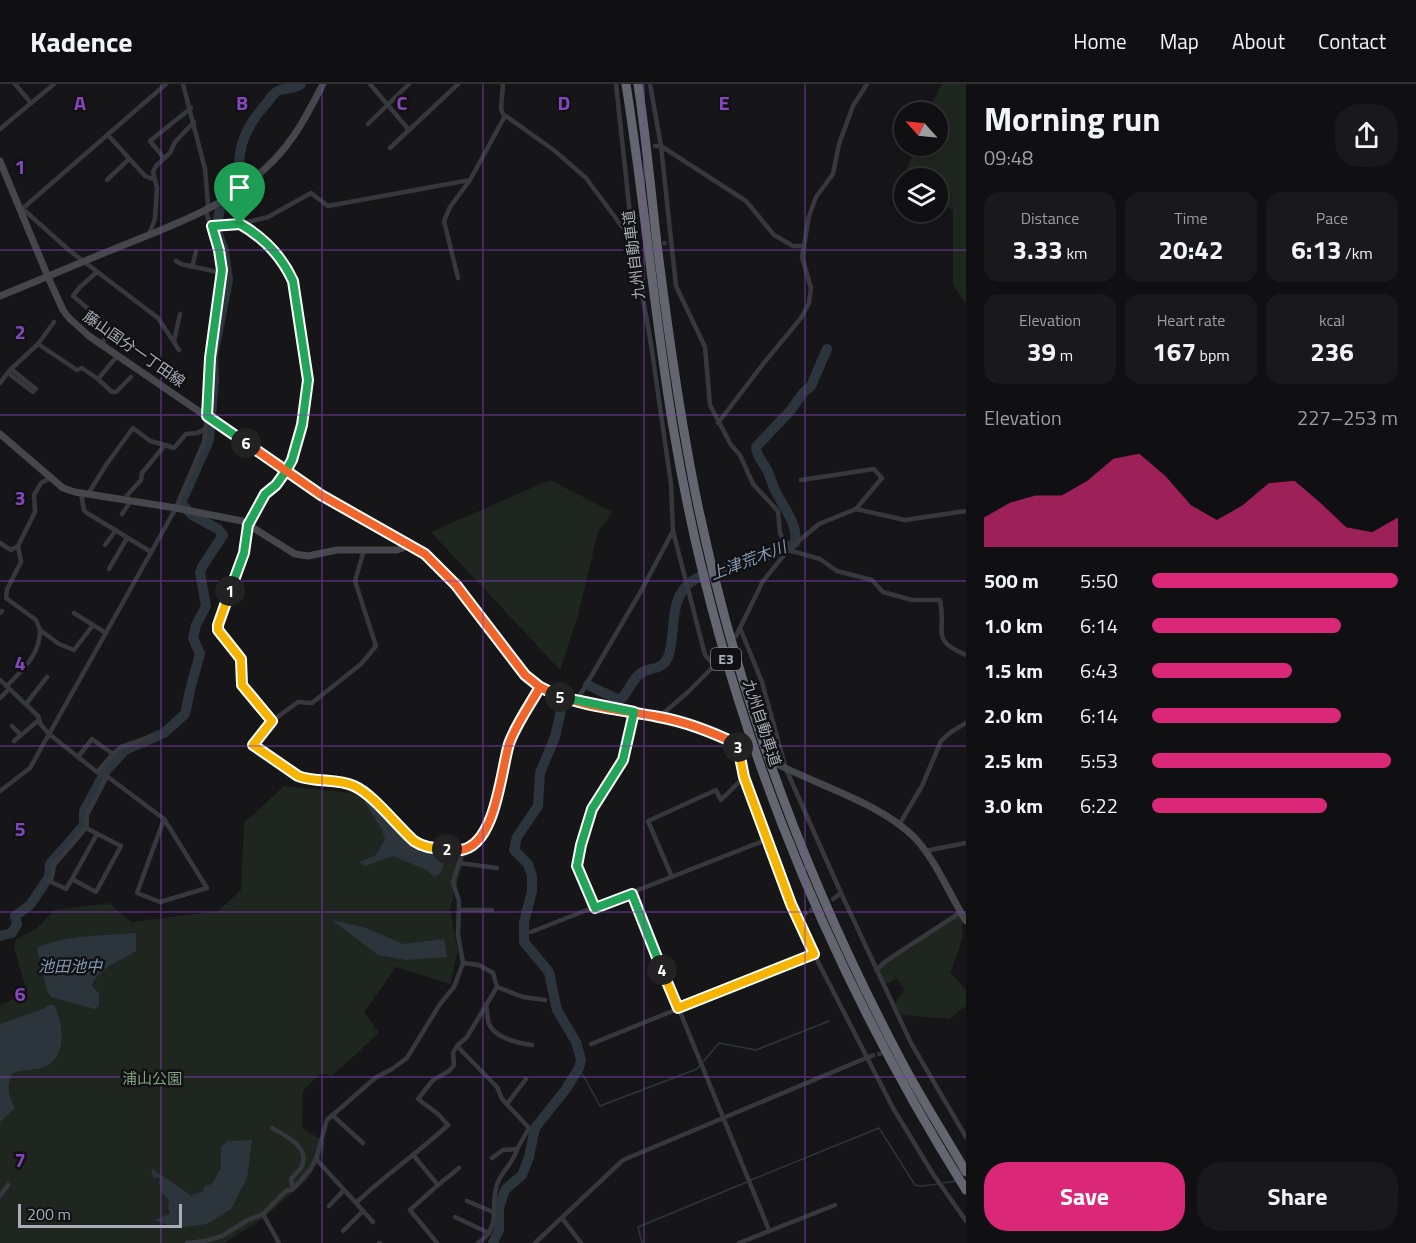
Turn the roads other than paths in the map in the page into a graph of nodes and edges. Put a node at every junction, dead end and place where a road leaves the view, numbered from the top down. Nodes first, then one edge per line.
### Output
1 (15, 84) edge
2 (54, 84) edge
3 (166, 84) edge
4 (183, 84) edge
5 (323, 84) edge
6 (370, 84) edge
7 (409, 84) edge
8 (458, 84) edge
9 (503, 84) edge
10 (616, 84) edge
11 (626, 84) edge
12 (638, 84) edge
13 (650, 84) edge
14 (867, 84) edge
15 (31, 103) junction
16 (388, 105) junction
17 (190, 108) junction
18 (505, 116) junction
19 (194, 122) junction
20 (368, 124) dead end
21 (0, 129) edge
22 (410, 130) junction
23 (108, 135) junction
24 (658, 146) junction
25 (390, 148) dead end
26 (164, 158) junction
27 (129, 159) junction
28 (0, 161) edge
29 (107, 180) dead end
30 (153, 180) junction
31 (470, 180) junction
32 (21, 210) junction
33 (206, 212) junction
34 (240, 224) junction
35 (212, 226) junction
36 (149, 235) junction
37 (635, 245) junction
38 (803, 246) junction
39 (196, 252) dead end
40 (176, 261) dead end
41 (84, 262) junction
42 (192, 267) junction
43 (97, 272) junction
44 (222, 273) junction
45 (48, 277) junction
46 (458, 278) dead end
47 (0, 296) edge
48 (180, 314) dead end
49 (54, 322) dead end
50 (174, 341) junction
51 (38, 344) junction
52 (101, 344) junction
53 (179, 350) dead end
54 (118, 355) junction
55 (9, 371) junction
56 (131, 377) dead end
57 (98, 380) junction
58 (0, 383) edge
59 (35, 391) dead end
60 (207, 416) junction
61 (718, 423) junction
62 (205, 429) junction
63 (0, 435) edge
64 (165, 445) junction
65 (286, 471) junction
66 (51, 477) junction
67 (801, 480) dead end
68 (85, 493) junction
69 (123, 500) junction
70 (131, 501) junction
71 (176, 508) junction
72 (856, 509) junction
73 (966, 512) edge
74 (122, 514) dead end
75 (248, 525) junction
76 (116, 530) junction
77 (673, 531) junction
78 (127, 538) junction
79 (406, 542) junction
80 (0, 543) edge
81 (105, 544) dead end
82 (18, 546) junction
83 (364, 550) junction
84 (788, 550) junction
85 (151, 552) junction
86 (109, 570) dead end
87 (74, 613) dead end
88 (93, 625) junction
89 (740, 628) junction
90 (40, 630) junction
91 (106, 633) junction
92 (736, 636) dead end
93 (966, 655) edge
94 (47, 677) dead end
95 (0, 680) edge
96 (540, 687) junction
97 (8, 688) junction
98 (0, 698) edge
99 (576, 702) junction
100 (26, 704) junction
101 (634, 712) junction
102 (658, 717) junction
103 (39, 720) junction
104 (272, 721) junction
105 (966, 723) edge
106 (12, 726) dead end
107 (49, 734) junction
108 (21, 735) junction
109 (153, 736) dead end
110 (14, 741) dead end
111 (737, 744) junction
112 (749, 750) dead end
113 (113, 754) junction
114 (78, 757) junction
115 (777, 764) dead end
116 (786, 769) junction
117 (97, 772) junction
118 (106, 776) junction
119 (744, 777) junction
120 (0, 791) edge
121 (164, 819) junction
122 (899, 825) junction
123 (86, 828) junction
124 (97, 834) junction
125 (768, 839) junction
126 (966, 843) edge
127 (464, 850) junction
128 (925, 852) junction
129 (459, 863) junction
130 (497, 868) dead end
131 (672, 877) junction
132 (72, 879) junction
133 (841, 893) junction
134 (632, 894) junction
135 (833, 899) dead end
136 (595, 908) junction
137 (459, 910) junction
138 (492, 910) dead end
139 (961, 912) junction
140 (966, 921) edge
141 (531, 932) dead end
142 (814, 954) junction
143 (463, 963) junction
144 (876, 970) junction
145 (497, 987) junction
146 (545, 1000) dead end
147 (486, 1004) junction
148 (678, 1008) junction
149 (911, 1043) junction
150 (591, 1044) dead end
151 (532, 1045) dead end
152 (457, 1046) junction
153 (904, 1047) dead end
154 (869, 1057) junction
155 (526, 1079) dead end
156 (507, 1104) junction
157 (332, 1115) junction
158 (722, 1118) junction
159 (272, 1128) dead end
160 (966, 1137) edge
161 (363, 1143) dead end
162 (517, 1149) junction
163 (414, 1156) junction
164 (492, 1158) dead end
165 (316, 1159) junction
166 (459, 1168) dead end
167 (966, 1172) edge
168 (8, 1185) dead end
169 (438, 1185) junction
170 (293, 1189) junction
171 (344, 1190) junction
172 (966, 1190) edge
173 (0, 1196) edge
174 (467, 1201) dead end
175 (356, 1203) junction
176 (835, 1205) dead end
177 (329, 1206) dead end
178 (363, 1211) junction
179 (495, 1213) junction
180 (263, 1214) junction
181 (455, 1217) dead end
182 (562, 1218) junction
183 (966, 1221) edge
184 (373, 1222) dead end
185 (769, 1230) junction
186 (343, 1231) dead end
187 (489, 1233) junction
188 (186, 1243) edge
189 (279, 1243) edge
190 (437, 1243) edge
191 (478, 1243) edge
192 (535, 1243) edge
193 (581, 1243) edge
194 (739, 1243) edge

1 - 15 street
2 - 15 street
3 - 23 street
4 - 17 street
5 - 33 main road
6 - 16 street
7 - 16 street
8 - 22 street
9 - 18 street
10 - 37 street
11 - 172 highway, 九州自動車道 / E3
12 - 167 highway, 九州自動車道 / E3
13 - 24 street
14 - 38 street
15 - 21 street
16 - 20 street
16 - 22 street
17 - 19 street
17 - 26 street
18 - 31 street
18 - 37 street
19 - 26 street
19 - 33 street
22 - 25 street
23 - 27 street
23 - 32 street
24 - 38 street
24 - 61 street
26 - 30 street
27 - 29 street
27 - 30 street
28 - 32 main road, 藤山国分一丁田線
30 - 36 street
31 - 34 street
31 - 46 street
32 - 41 street
32 - 45 main road, 藤山国分一丁田線
33 - 35 street
33 - 36 main road
34 - 35 street
34 - 65 street
35 - 44 street
36 - 41 main road
37 - 77 street
38 - 61 street
39 - 42 street
40 - 42 street
41 - 43 street
41 - 45 main road
42 - 44 street
43 - 50 street
43 - 52 street
44 - 60 street
45 - 47 main road
45 - 52 main road, 藤山国分一丁田線
48 - 50 street
49 - 51 street
50 - 53 street
51 - 55 street
51 - 57 street
52 - 54 main road, 藤山国分一丁田線
54 - 57 street
54 - 60 main road, 藤山国分一丁田線
55 - 58 street
55 - 59 street
56 - 57 street
60 - 62 street
60 - 65 main road, 藤山国分一丁田線
61 - 84 street
62 - 64 street
62 - 71 street
63 - 66 main road
64 - 68 street
64 - 69 street
65 - 75 street
65 - 79 main road, 藤山国分一丁田線
66 - 68 main road
66 - 82 street
67 - 72 street
68 - 69 main road
68 - 76 street
69 - 70 main road
70 - 71 main road
70 - 74 street
71 - 75 main road
71 - 85 street
72 - 73 street
72 - 84 street
75 - 83 main road
75 - 104 street
76 - 78 street
76 - 81 street
77 - 99 street
77 - 102 street
78 - 85 street
78 - 86 street
79 - 83 main road
79 - 96 main road, 藤山国分一丁田線
80 - 82 street
82 - 90 street
83 - 104 street
84 - 89 street
84 - 93 street
85 - 91 street
87 - 88 street
88 - 90 street
88 - 91 street
89 - 92 street
89 - 116 street
90 - 97 street
91 - 107 street
94 - 100 street
95 - 97 street
96 - 99 main road, 藤山国分一丁田線
96 - 127 street
97 - 98 street
97 - 100 street
99 - 101 main road, 藤山国分一丁田線
100 - 103 street
101 - 102 main road, 藤山国分一丁田線
101 - 136 street
102 - 111 main road, 藤山国分一丁田線
103 - 107 street
103 - 108 street
104 - 127 street
105 - 122 street
106 - 108 street
107 - 114 street
107 - 120 street
108 - 110 street
109 - 113 street
111 - 112 main road, 藤山国分一丁田線
111 - 119 street
113 - 114 street
113 - 117 street
114 - 117 street
115 - 116 main road
116 - 122 main road
116 - 133 street
117 - 118 street
118 - 121 street
118 - 123 street
119 - 125 street
119 - 131 street
121 - 121 street
122 - 128 main road
123 - 124 street
123 - 132 street
124 - 132 street
124 - 132 street
125 - 131 street
125 - 142 street
126 - 128 street
127 - 129 street
128 - 139 main road
129 - 130 street
129 - 137 street
131 - 134 street
133 - 135 street
133 - 144 street
134 - 136 street
134 - 148 street
136 - 141 street
137 - 138 street
137 - 143 street
139 - 140 main road
139 - 144 street
142 - 148 street
142 - 154 street
143 - 145 street
143 - 157 street
144 - 149 street
145 - 146 street
145 - 147 street
147 - 151 street
147 - 152 street
148 - 150 street
148 - 158 street
149 - 153 street
149 - 160 street
152 - 156 street
152 - 163 street
154 - 158 street
154 - 183 street
155 - 156 street
156 - 162 street
157 - 161 street
157 - 165 street
158 - 182 street
158 - 185 street
159 - 170 street
162 - 164 street
162 - 179 street
163 - 169 street
163 - 175 street
165 - 170 street
165 - 171 street
166 - 169 street
168 - 173 street
169 - 190 street
170 - 180 street
171 - 175 street
171 - 177 street
174 - 179 street
175 - 178 street
176 - 185 street
178 - 184 street
178 - 186 street
179 - 187 street
180 - 188 street
180 - 189 street
181 - 187 street
182 - 192 street
182 - 193 street
185 - 194 street
187 - 191 street

